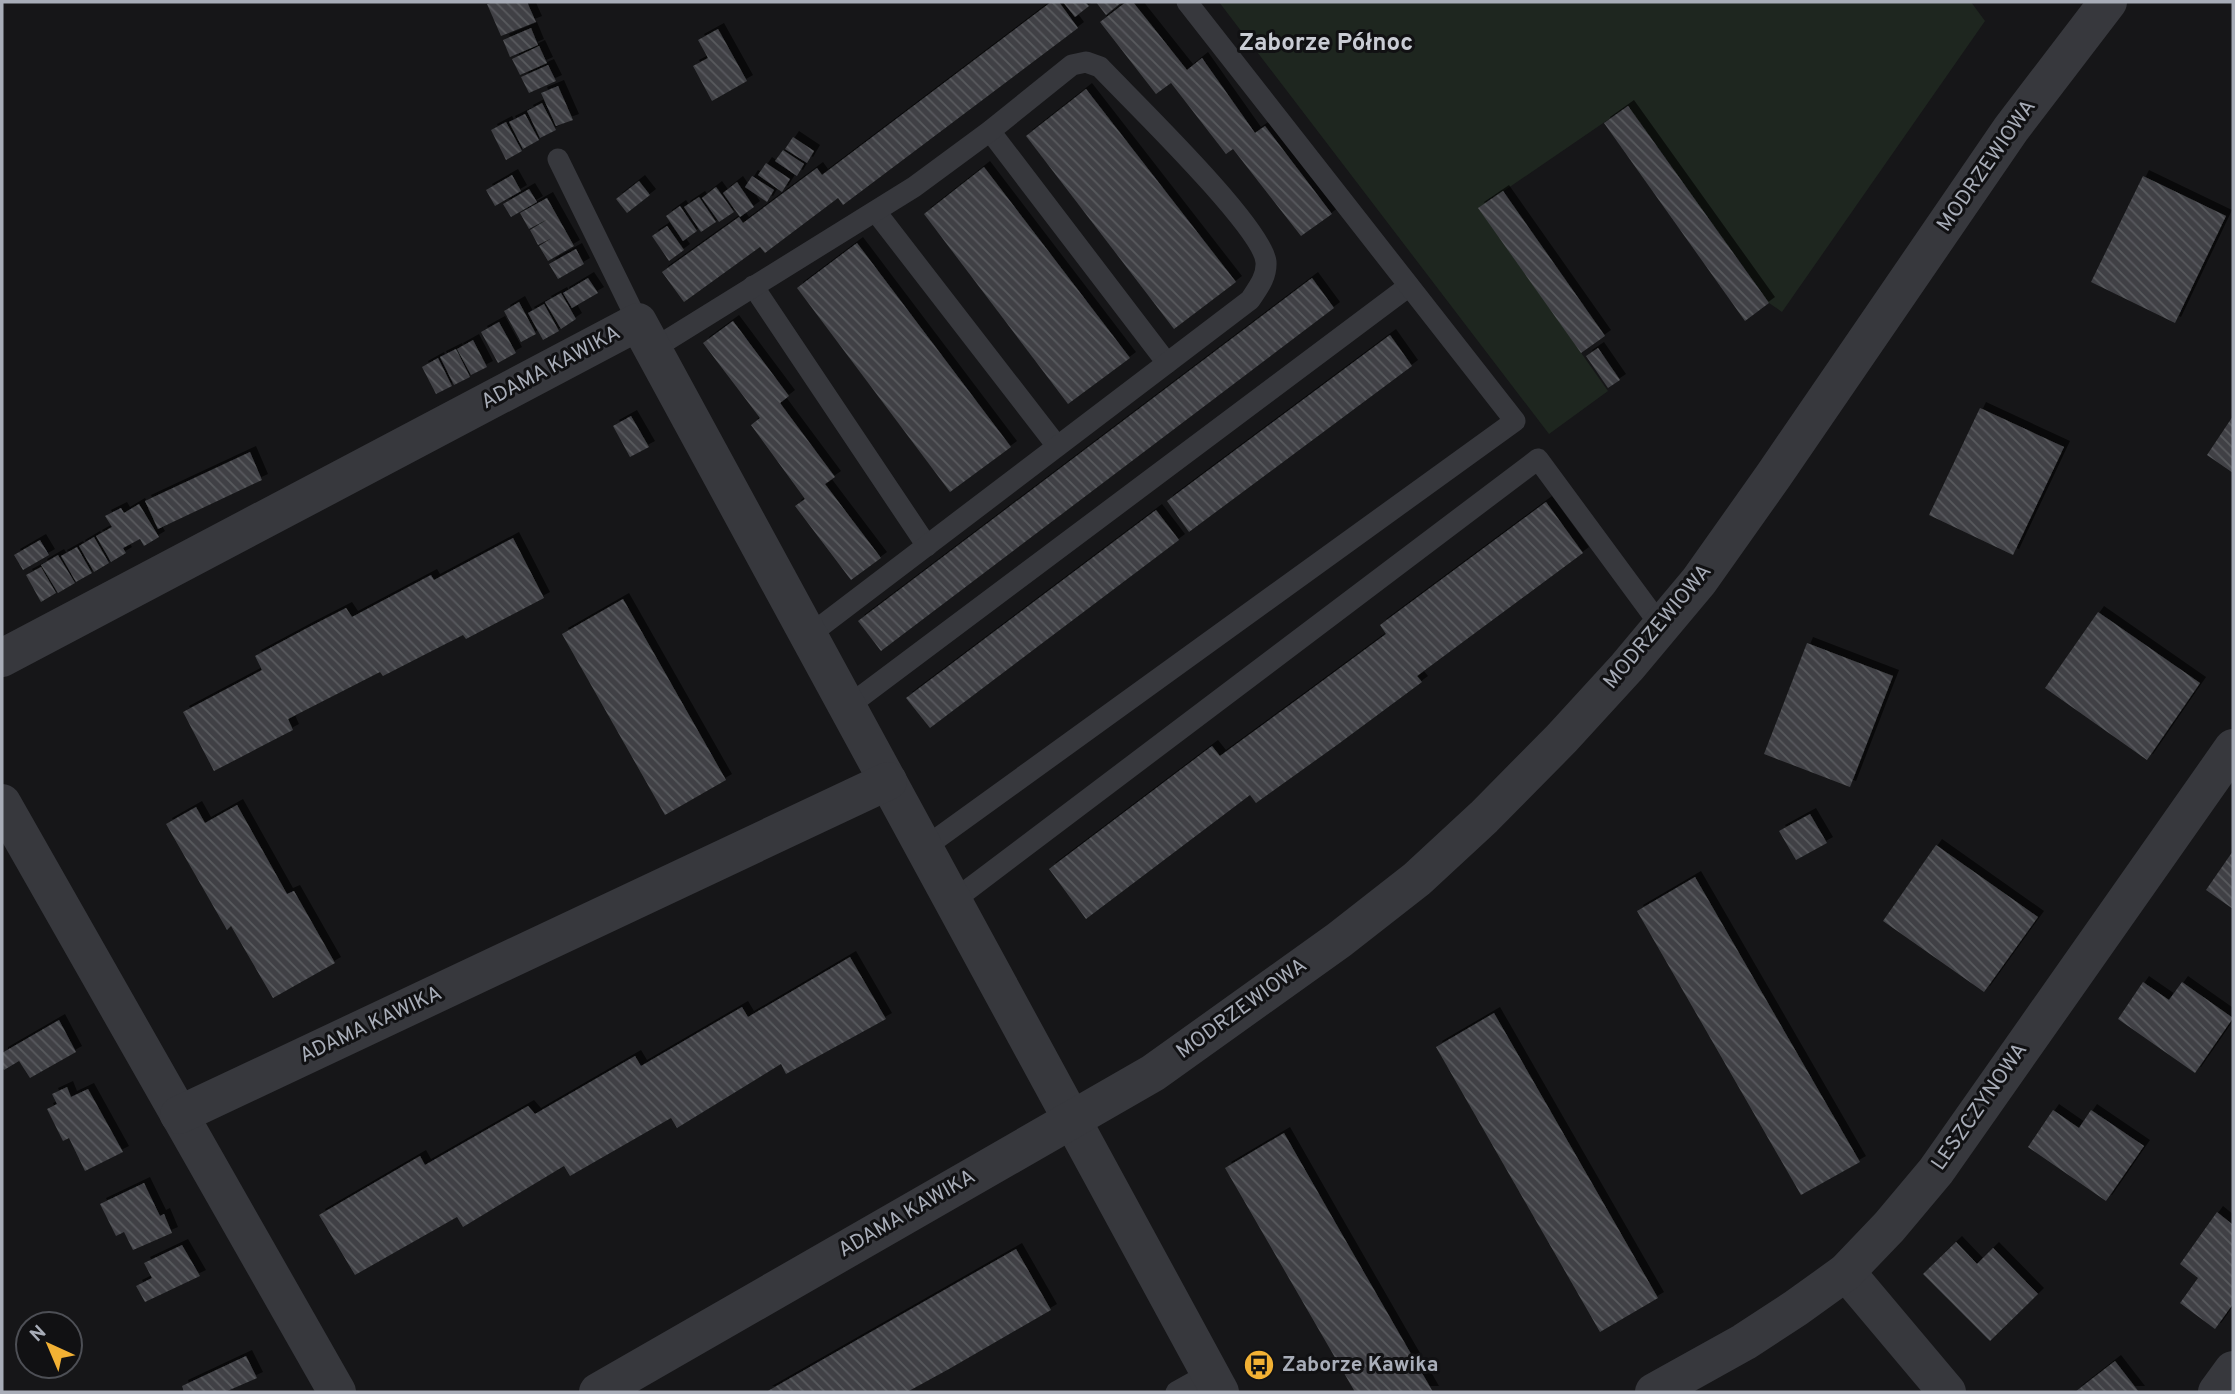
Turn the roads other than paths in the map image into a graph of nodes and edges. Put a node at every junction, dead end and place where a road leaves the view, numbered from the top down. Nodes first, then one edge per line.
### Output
1 (1187, 2) edge
2 (2108, 2) edge
3 (990, 131) junction
4 (558, 159) dead end
5 (876, 212) junction
6 (753, 286) junction
7 (1409, 286) junction
8 (645, 336) junction
9 (1167, 363) junction
10 (1058, 446) junction
11 (927, 546) junction
12 (1661, 626) junction
13 (808, 636) junction
14 (2, 658) edge
15 (847, 708) junction
16 (2233, 748) edge
17 (888, 781) junction
18 (3, 809) edge
19 (924, 848) junction
20 (953, 901) junction
21 (179, 1115) junction
22 (1072, 1120) junction
23 (1846, 1272) junction
24 (2233, 1370) edge
25 (1215, 1383) edge
26 (622, 1386) edge
27 (337, 1392) edge
28 (1177, 1392) edge
29 (1654, 1392) edge
30 (1947, 1392) edge
31 (2217, 1392) edge

1 - 7 lane
2 - 12 street, MODRZEWIOWA
3 - 5 lane
3 - 9 lane
3 - 9 lane
4 - 8 lane
5 - 6 lane
5 - 10 lane
6 - 8 lane
6 - 11 lane
7 - 15 lane
7 - 19 lane
8 - 13 street, ADAMA KAWIKA
8 - 14 street, ADAMA KAWIKA
9 - 10 lane
10 - 11 lane
11 - 13 lane
12 - 20 lane
12 - 22 street, MODRZEWIOWA
13 - 15 street, ADAMA KAWIKA
15 - 17 street, ADAMA KAWIKA
16 - 23 street, LESZCZYNOWA
17 - 19 street, ADAMA KAWIKA
17 - 21 street, ADAMA KAWIKA
18 - 21 street
19 - 20 street, ADAMA KAWIKA
20 - 22 street, ADAMA KAWIKA
21 - 27 street
22 - 25 street, ADAMA KAWIKA
22 - 26 street, ADAMA KAWIKA
23 - 29 street, LESZCZYNOWA
23 - 30 street
24 - 31 street
25 - 28 lane

